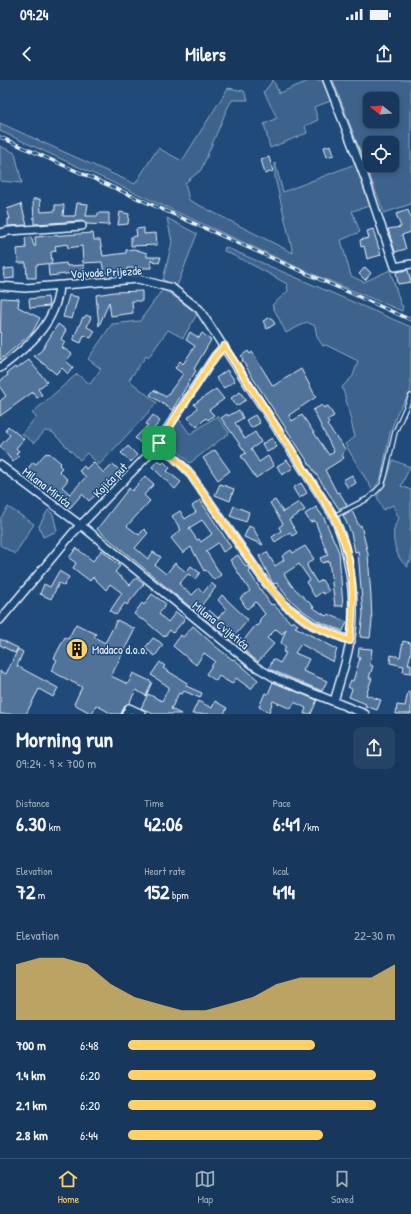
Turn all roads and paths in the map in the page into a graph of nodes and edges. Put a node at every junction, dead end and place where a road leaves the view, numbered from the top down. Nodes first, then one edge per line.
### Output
1 (328, 80) edge
2 (82, 226) dead end
3 (0, 232) edge
4 (0, 242) edge
5 (411, 264) edge
6 (59, 285) junction
7 (0, 286) edge
8 (224, 346) junction
9 (0, 368) edge
10 (411, 396) edge
11 (159, 443) junction
12 (0, 465) edge
13 (334, 516) junction
14 (80, 526) junction
15 (0, 620) edge
16 (350, 641) junction
17 (334, 701) junction
18 (128, 711) edge
19 (142, 714) edge
20 (365, 714) edge

1 - 5 street
2 - 3 street
3 - 4 street
6 - 7 street, Vojvode Prijezde
6 - 8 street, Vojvode Prijezde
6 - 9 street
8 - 11 street, Kojića put
8 - 13 street, Vojvode Prijezde
10 - 13 lane
11 - 14 street, Kojića put
11 - 16 street
12 - 14 street, Milana Mirića
13 - 16 street, Vojvode Prijezde
14 - 15 street, Kojića put
14 - 17 street, Milana Cvijetića
16 - 17 street, Vojvode Prijezde
17 - 20 street, Milana Cvijetića
18 - 19 street

